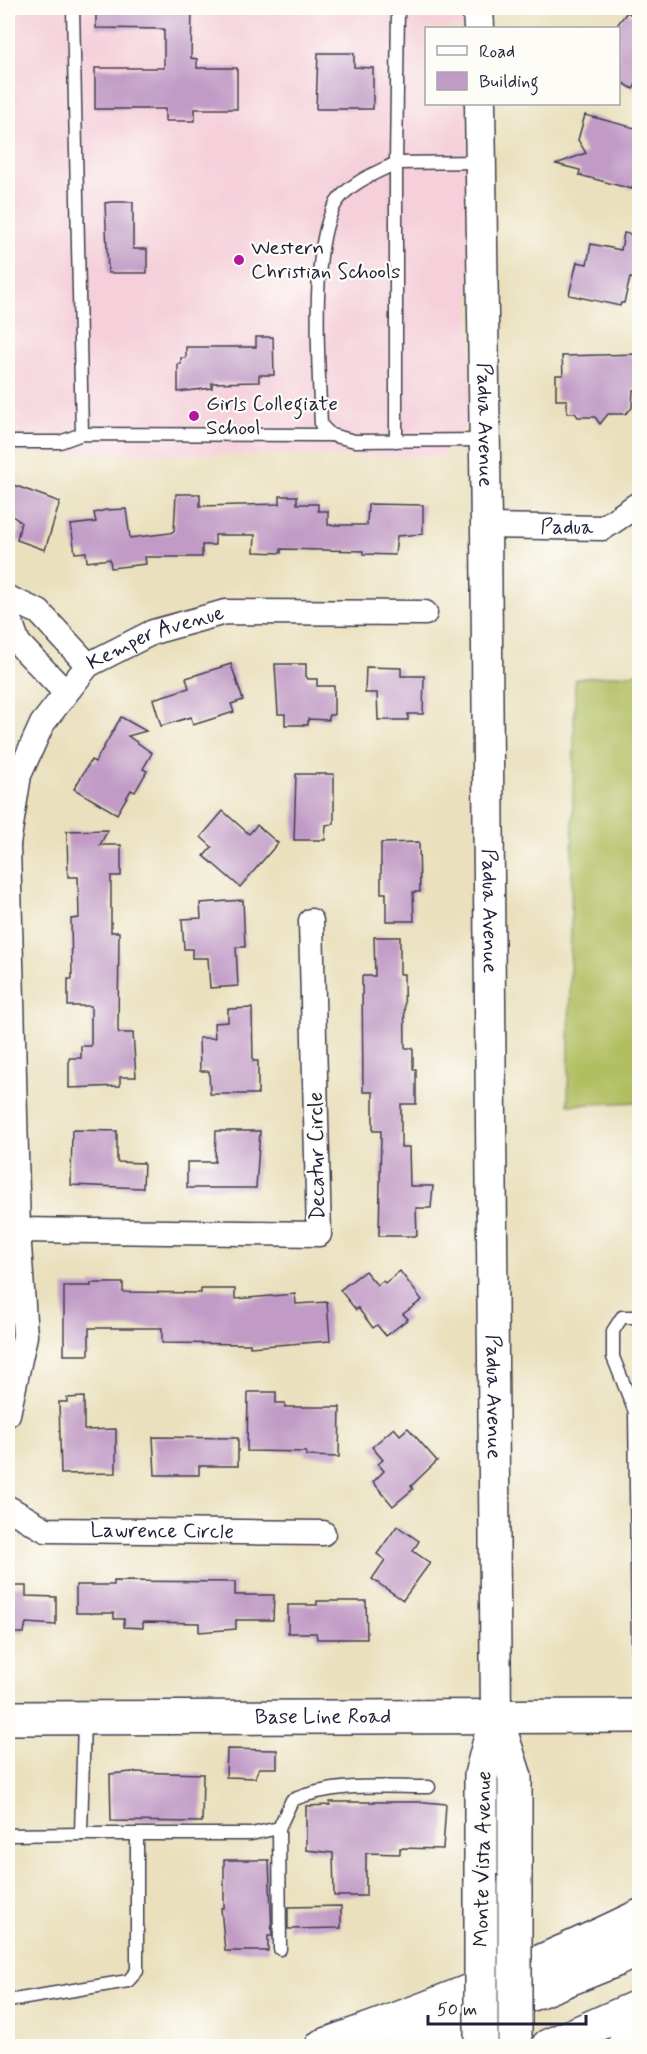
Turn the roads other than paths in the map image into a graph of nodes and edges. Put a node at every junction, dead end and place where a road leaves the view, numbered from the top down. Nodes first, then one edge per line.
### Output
1 (72, 8) edge
2 (398, 8) edge
3 (478, 8) edge
4 (479, 27) edge
5 (480, 105) edge
6 (481, 162) junction
7 (396, 163) junction
8 (82, 434) junction
9 (331, 435) junction
10 (485, 440) junction
11 (396, 441) junction
12 (8, 442) edge
13 (639, 503) edge
14 (486, 526) junction
15 (8, 598) edge
16 (425, 614) dead end
17 (8, 615) edge
18 (88, 665) junction
19 (65, 692) junction
20 (8, 845) edge
21 (311, 921) dead end
22 (18, 1230) junction
23 (639, 1317) edge
24 (8, 1413) edge
25 (8, 1508) edge
26 (323, 1533) dead end
27 (639, 1716) edge
28 (496, 1717) junction
29 (8, 1718) edge
30 (84, 1718) junction
31 (429, 1787) dead end
32 (279, 1828) junction
33 (81, 1834) junction
34 (8, 1835) edge
35 (137, 1835) junction
36 (639, 1916) edge
37 (639, 1948) edge
38 (280, 1949) dead end
39 (8, 2001) edge
40 (639, 2006) edge
41 (639, 2040) edge
42 (321, 2046) edge
43 (402, 2046) edge
44 (482, 2046) edge
45 (516, 2046) edge
46 (548, 2046) edge
47 (624, 2046) edge

1 - 8 lane
2 - 7 lane
3 - 4 street
5 - 6 street, Padua Avenue
6 - 7 lane
6 - 10 street, Padua Avenue
7 - 9 lane
7 - 11 lane
8 - 9 lane
8 - 12 lane
9 - 11 lane
10 - 11 lane
10 - 14 street, Padua Avenue
13 - 14 street, Padua
14 - 28 street, Padua Avenue
15 - 18 street
16 - 18 street, Kemper Avenue
17 - 19 street
18 - 19 street, Kemper Avenue
19 - 20 street, Kemper Avenue
20 - 22 street, Kemper Avenue
21 - 22 street, Decatur Circle
22 - 24 street, Kemper Avenue
23 - 27 lane
25 - 26 street, Lawrence Circle
27 - 28 main road, Base Line Road
28 - 30 main road, Base Line Road
28 - 44 main road, Monte Vista Avenue, bridge
28 - 45 main road, Monte Vista Avenue, bridge
29 - 30 main road, Base Line Road
30 - 33 lane
31 - 32 lane
32 - 35 lane
32 - 38 lane
33 - 34 lane
33 - 35 lane
35 - 39 lane
36 - 42 main road
37 - 43 main road
40 - 46 main road
41 - 47 main road

